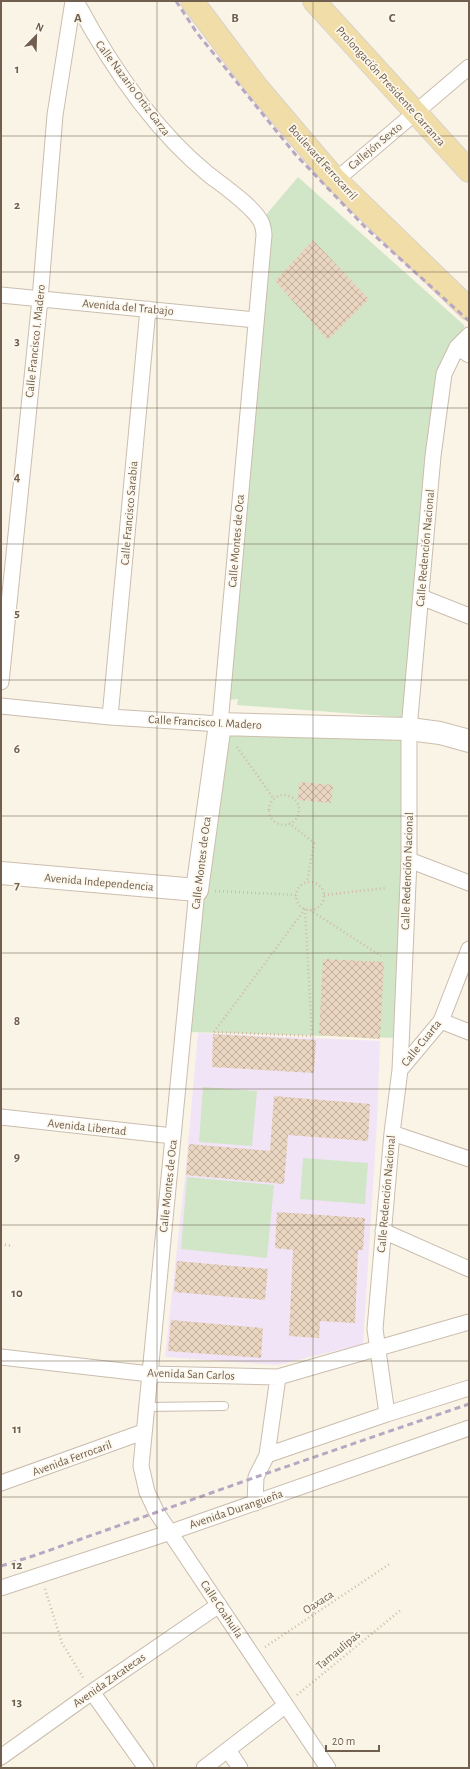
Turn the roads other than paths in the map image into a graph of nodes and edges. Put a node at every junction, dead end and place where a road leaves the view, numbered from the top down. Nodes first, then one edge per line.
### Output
1 (74, 1) edge
2 (192, 1) edge
3 (314, 1) edge
4 (469, 67) edge
5 (414, 113) junction
6 (469, 171) edge
7 (336, 180) junction
8 (255, 214) joint
9 (1, 295) edge
10 (40, 299) junction
11 (468, 307) edge
12 (148, 309) junction
13 (256, 320) junction
14 (469, 335) edge
15 (463, 351) edge
16 (421, 597) junction
17 (469, 616) edge
18 (1, 682) edge
19 (1, 706) edge
20 (110, 717) junction
21 (220, 724) junction
22 (409, 728) junction
23 (469, 741) edge
24 (409, 860) junction
25 (1, 873) edge
26 (469, 883) edge
27 (197, 890) junction
28 (469, 949) edge
29 (441, 1021) junction
30 (469, 1032) edge
31 (400, 1070) junction
32 (1, 1118) edge
33 (392, 1133) junction
34 (173, 1136) junction
35 (469, 1159) edge
36 (383, 1231) junction
37 (469, 1269) edge
38 (469, 1322) edge
39 (378, 1348) junction
40 (1, 1357) edge
41 (150, 1374) junction
42 (278, 1377) junction
43 (469, 1388) edge
44 (224, 1406) dead end
45 (146, 1407) junction
46 (387, 1414) junction
47 (469, 1428) edge
48 (143, 1432) junction
49 (266, 1455) junction
50 (1, 1483) edge
51 (255, 1503) junction
52 (157, 1513) joint
53 (170, 1532) junction
54 (1, 1588) edge
55 (219, 1604) junction
56 (92, 1692) junction
57 (286, 1705) junction
58 (228, 1750) junction
59 (1, 1757) edge
60 (146, 1768) edge
61 (204, 1768) edge
62 (240, 1768) edge
63 (328, 1768) edge

1 - 8 street, Calle Nazario Ortiz Garza
1 - 10 street, Calle Francisco I. Madero
2 - 7 main road, Boulevard Ferrocarril
3 - 5 main road, Prolongación Presidente Carranza
4 - 5 street, Callejón Sexto
5 - 6 main road, Prolongación Presidente Carranza
5 - 7 street, Callejón Sexto
7 - 11 main road, Boulevard Ferrocarril
8 - 13 street, Calle Montes de Oca
9 - 10 street, Avenida del Trabajo
10 - 12 street, Avenida del Trabajo
10 - 18 street, Calle Francisco I. Madero
12 - 13 street, Avenida del Trabajo
12 - 20 street, Calle Francisco Sarabia
13 - 21 street, Calle Montes de Oca
14 - 15 street, Calle Redención Nacional
15 - 16 street, Calle Redención Nacional
16 - 17 street
16 - 22 street, Calle Redención Nacional
19 - 20 street, Calle Francisco I. Madero
20 - 21 street, Calle Francisco I. Madero
21 - 22 main road, Calle Francisco I. Madero
21 - 27 main road, Calle Montes de Oca
22 - 23 main road, Calle Francisco I. Madero
22 - 24 street, Calle Redención Nacional
24 - 26 street
24 - 31 street, Calle Redención Nacional
25 - 27 main road, Avenida Independencia
27 - 34 street, Calle Montes de Oca
28 - 29 street, Calle Cuarta
29 - 30 street
29 - 31 street, Calle Cuarta
31 - 33 street, Calle Redención Nacional
32 - 34 street, Avenida Libertad
33 - 35 street
33 - 36 street, Calle Redención Nacional
34 - 41 street, Calle Montes de Oca
36 - 37 street
36 - 39 street, Calle Redención Nacional
38 - 39 street, Avenida San Carlos
39 - 42 street, Avenida San Carlos
39 - 46 street, Calle Redención Nacional
40 - 41 street, Avenida San Carlos
41 - 42 street, Avenida San Carlos
41 - 45 street, Calle Montes de Oca
42 - 49 street
43 - 46 street
44 - 45 lane
45 - 48 street, Calle Montes de Oca
46 - 49 street
47 - 51 street, Avenida Durangueña
48 - 50 street, Avenida Ferrocaril
48 - 52 street, Calle Montes de Oca
49 - 51 street
51 - 53 street, Avenida Durangueña
52 - 53 street, Calle Coahuila
53 - 54 street, Avenida Durangueña
53 - 55 street, Calle Coahuila
55 - 56 street, Avenida Zacatecas
55 - 57 street, Calle Coahuila
56 - 59 street, Avenida Zacatecas
56 - 60 street
57 - 58 street
57 - 63 street, Calle Coahuila
58 - 61 street
58 - 62 street

